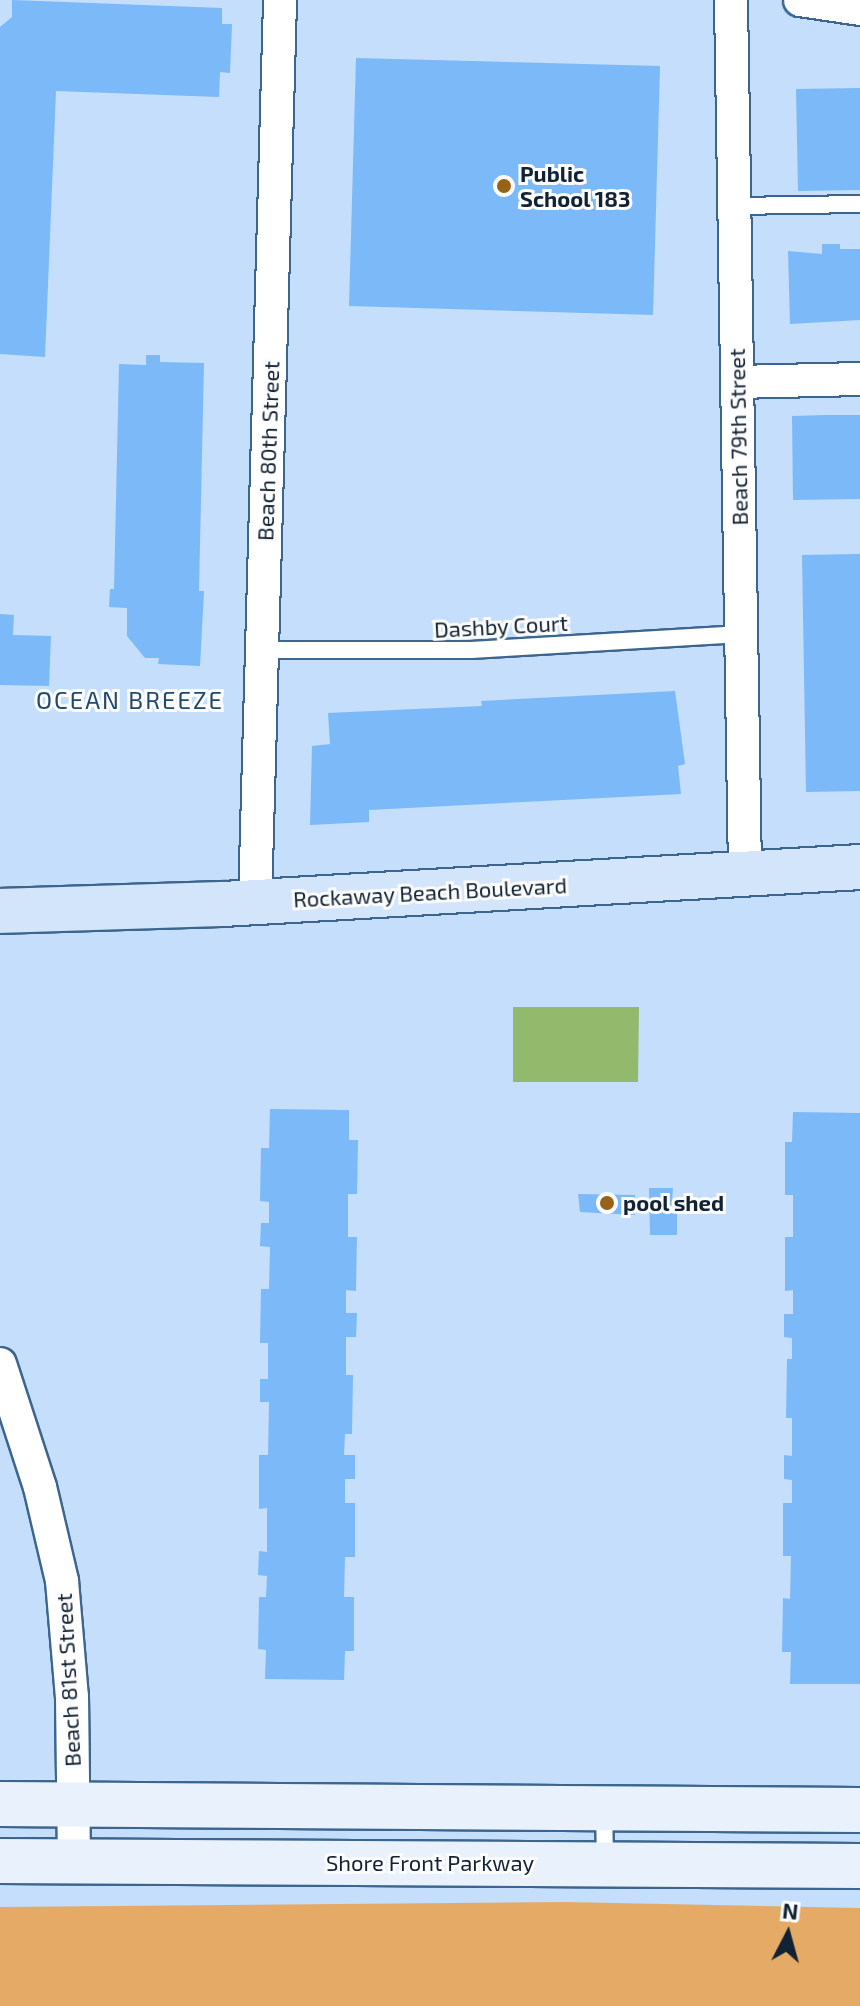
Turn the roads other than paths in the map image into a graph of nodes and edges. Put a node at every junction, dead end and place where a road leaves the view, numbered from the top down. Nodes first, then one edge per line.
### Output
1 (280, 0) edge
2 (731, 0) edge
3 (800, 0) edge
4 (860, 9) edge
5 (860, 204) edge
6 (734, 206) junction
7 (860, 379) edge
8 (737, 382) junction
9 (742, 634) junction
10 (262, 650) junction
11 (860, 867) edge
12 (745, 874) junction
13 (255, 902) junction
14 (0, 911) edge
15 (0, 1364) edge
16 (0, 1804) edge
17 (73, 1804) junction
18 (604, 1808) junction
19 (860, 1810) edge
20 (74, 1860) junction
21 (0, 1861) edge
22 (605, 1864) junction
23 (860, 1866) edge

1 - 10 street, Beach 80th Street
2 - 6 street, Beach 79th Street
3 - 4 street
5 - 6 lane
6 - 8 street, Beach 79th Street
7 - 8 street
8 - 9 street, Beach 79th Street
9 - 10 lane, Dashby Court
9 - 12 street, Beach 79th Street
10 - 13 street, Beach 80th Street
11 - 12 main road, Rockaway Beach Boulevard
12 - 13 main road, Rockaway Beach Boulevard
13 - 14 main road, Rockaway Beach Boulevard
15 - 17 street, Beach 81st Street
16 - 17 street
17 - 18 street
17 - 20 street, Beach 81st Street
18 - 19 street
18 - 22 lane
20 - 21 street, Shore Front Parkway
20 - 22 street, Shore Front Parkway
22 - 23 street, Shore Front Parkway

